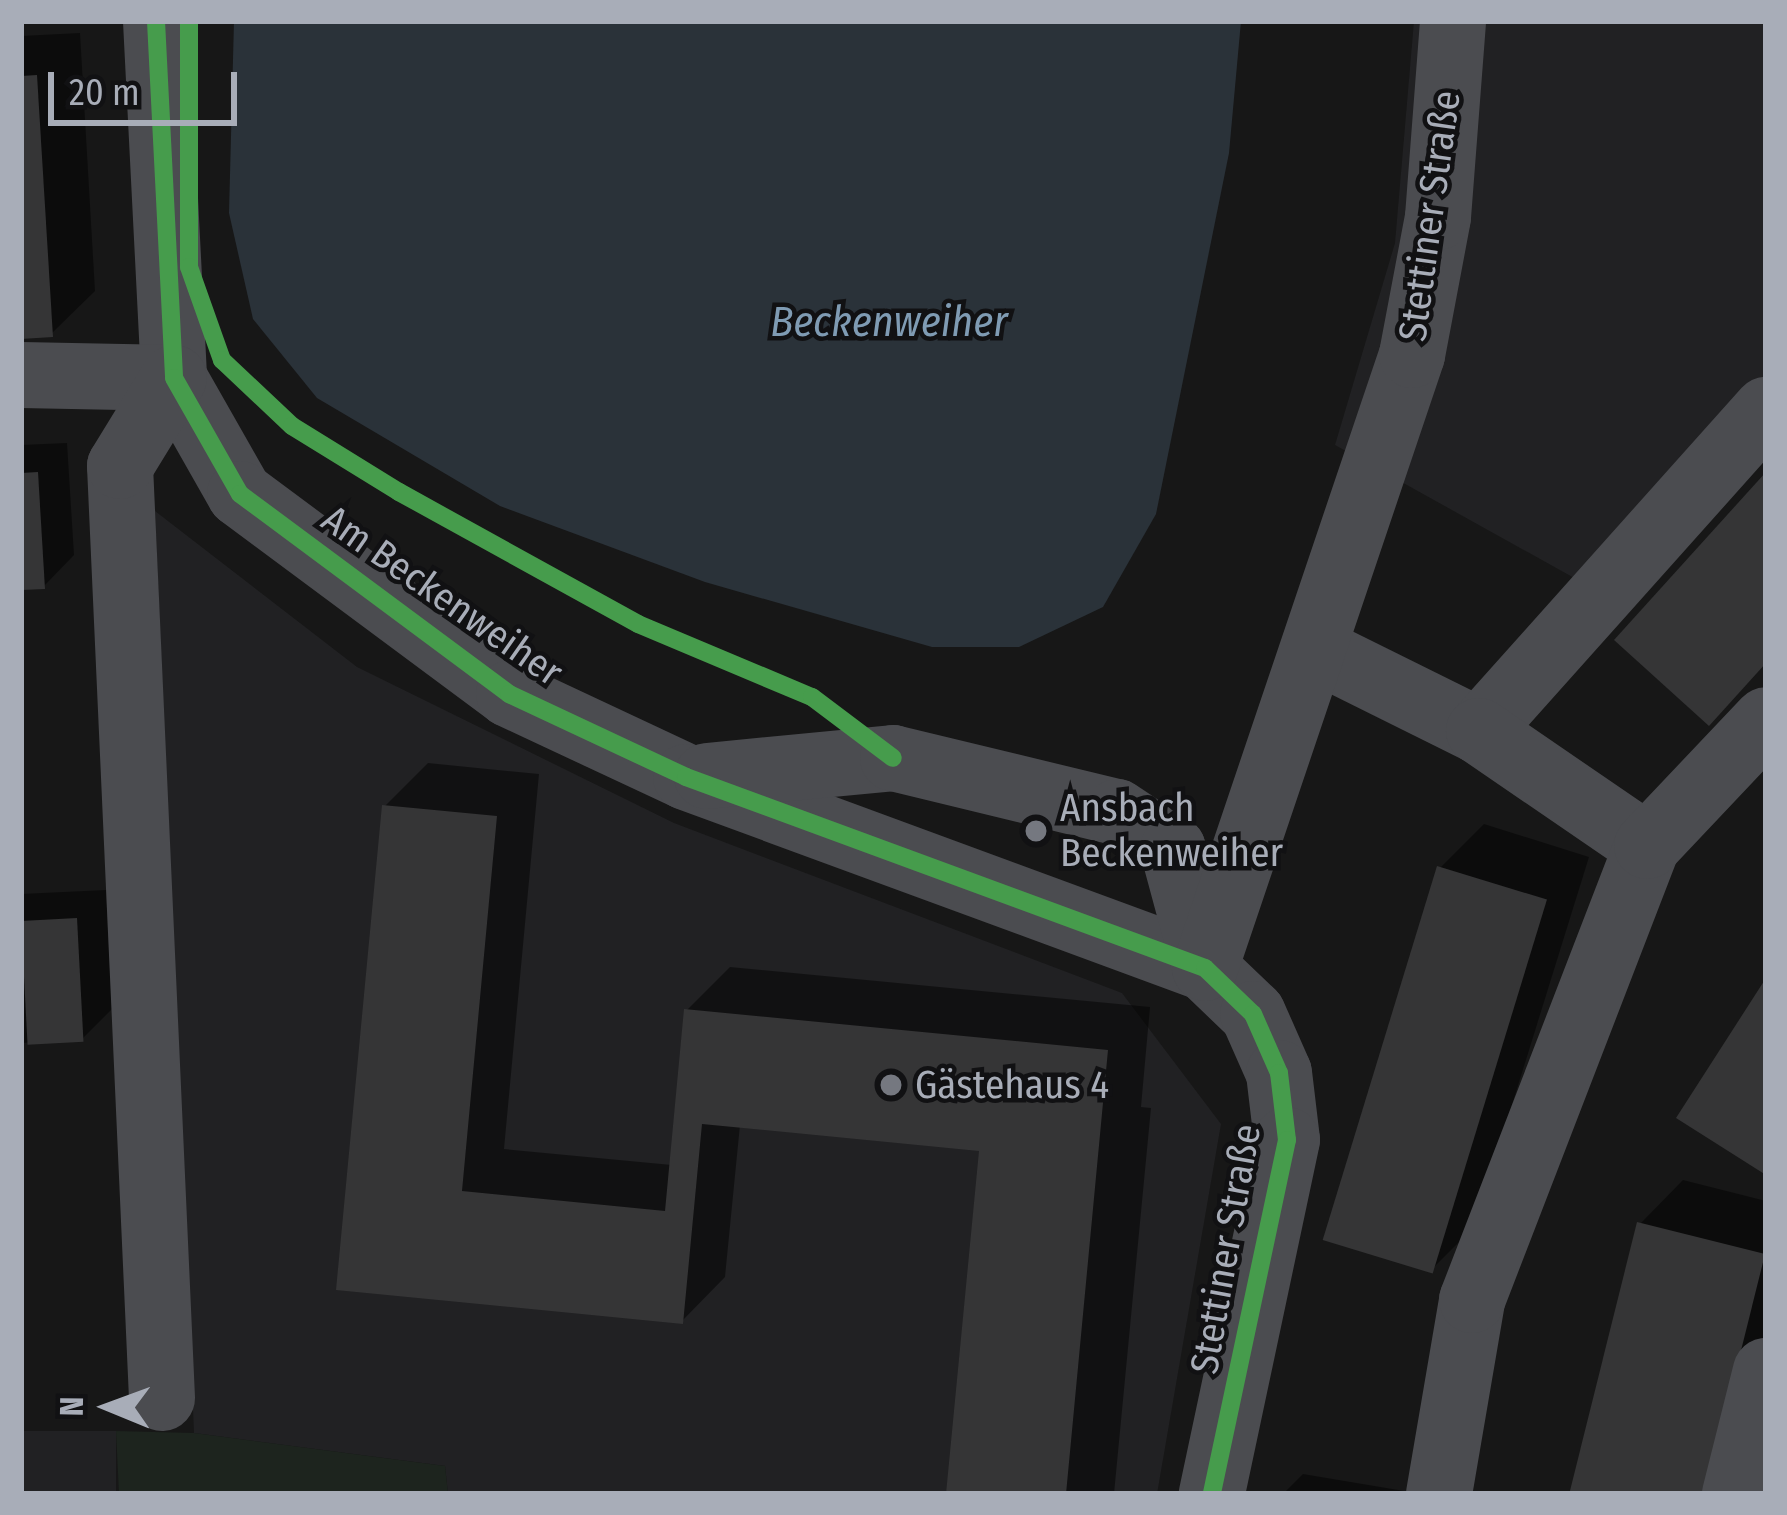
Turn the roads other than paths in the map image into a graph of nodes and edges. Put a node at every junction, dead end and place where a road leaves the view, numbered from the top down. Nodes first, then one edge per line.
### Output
1 (155, 21) edge
2 (1453, 21) edge
3 (21, 376) edge
4 (174, 379) junction
5 (1766, 410) edge
6 (1316, 650) junction
7 (1766, 720) edge
8 (1479, 731) junction
9 (686, 777) junction
10 (1647, 846) junction
11 (1205, 968) junction
12 (1766, 1371) edge
13 (162, 1398) dead end
14 (1212, 1494) edge
15 (1439, 1494) edge
16 (1735, 1494) edge

1 - 4 street, Am Beckenweiher
2 - 6 street, Stettiner Straße
3 - 4 street
4 - 9 street, Am Beckenweiher
4 - 13 street
5 - 8 street
6 - 8 street
6 - 11 street, Stettiner Straße
7 - 10 street
8 - 10 street
9 - 11 street, Am Beckenweiher
9 - 11 street
10 - 15 street
11 - 14 street, Stettiner Straße
12 - 16 street

